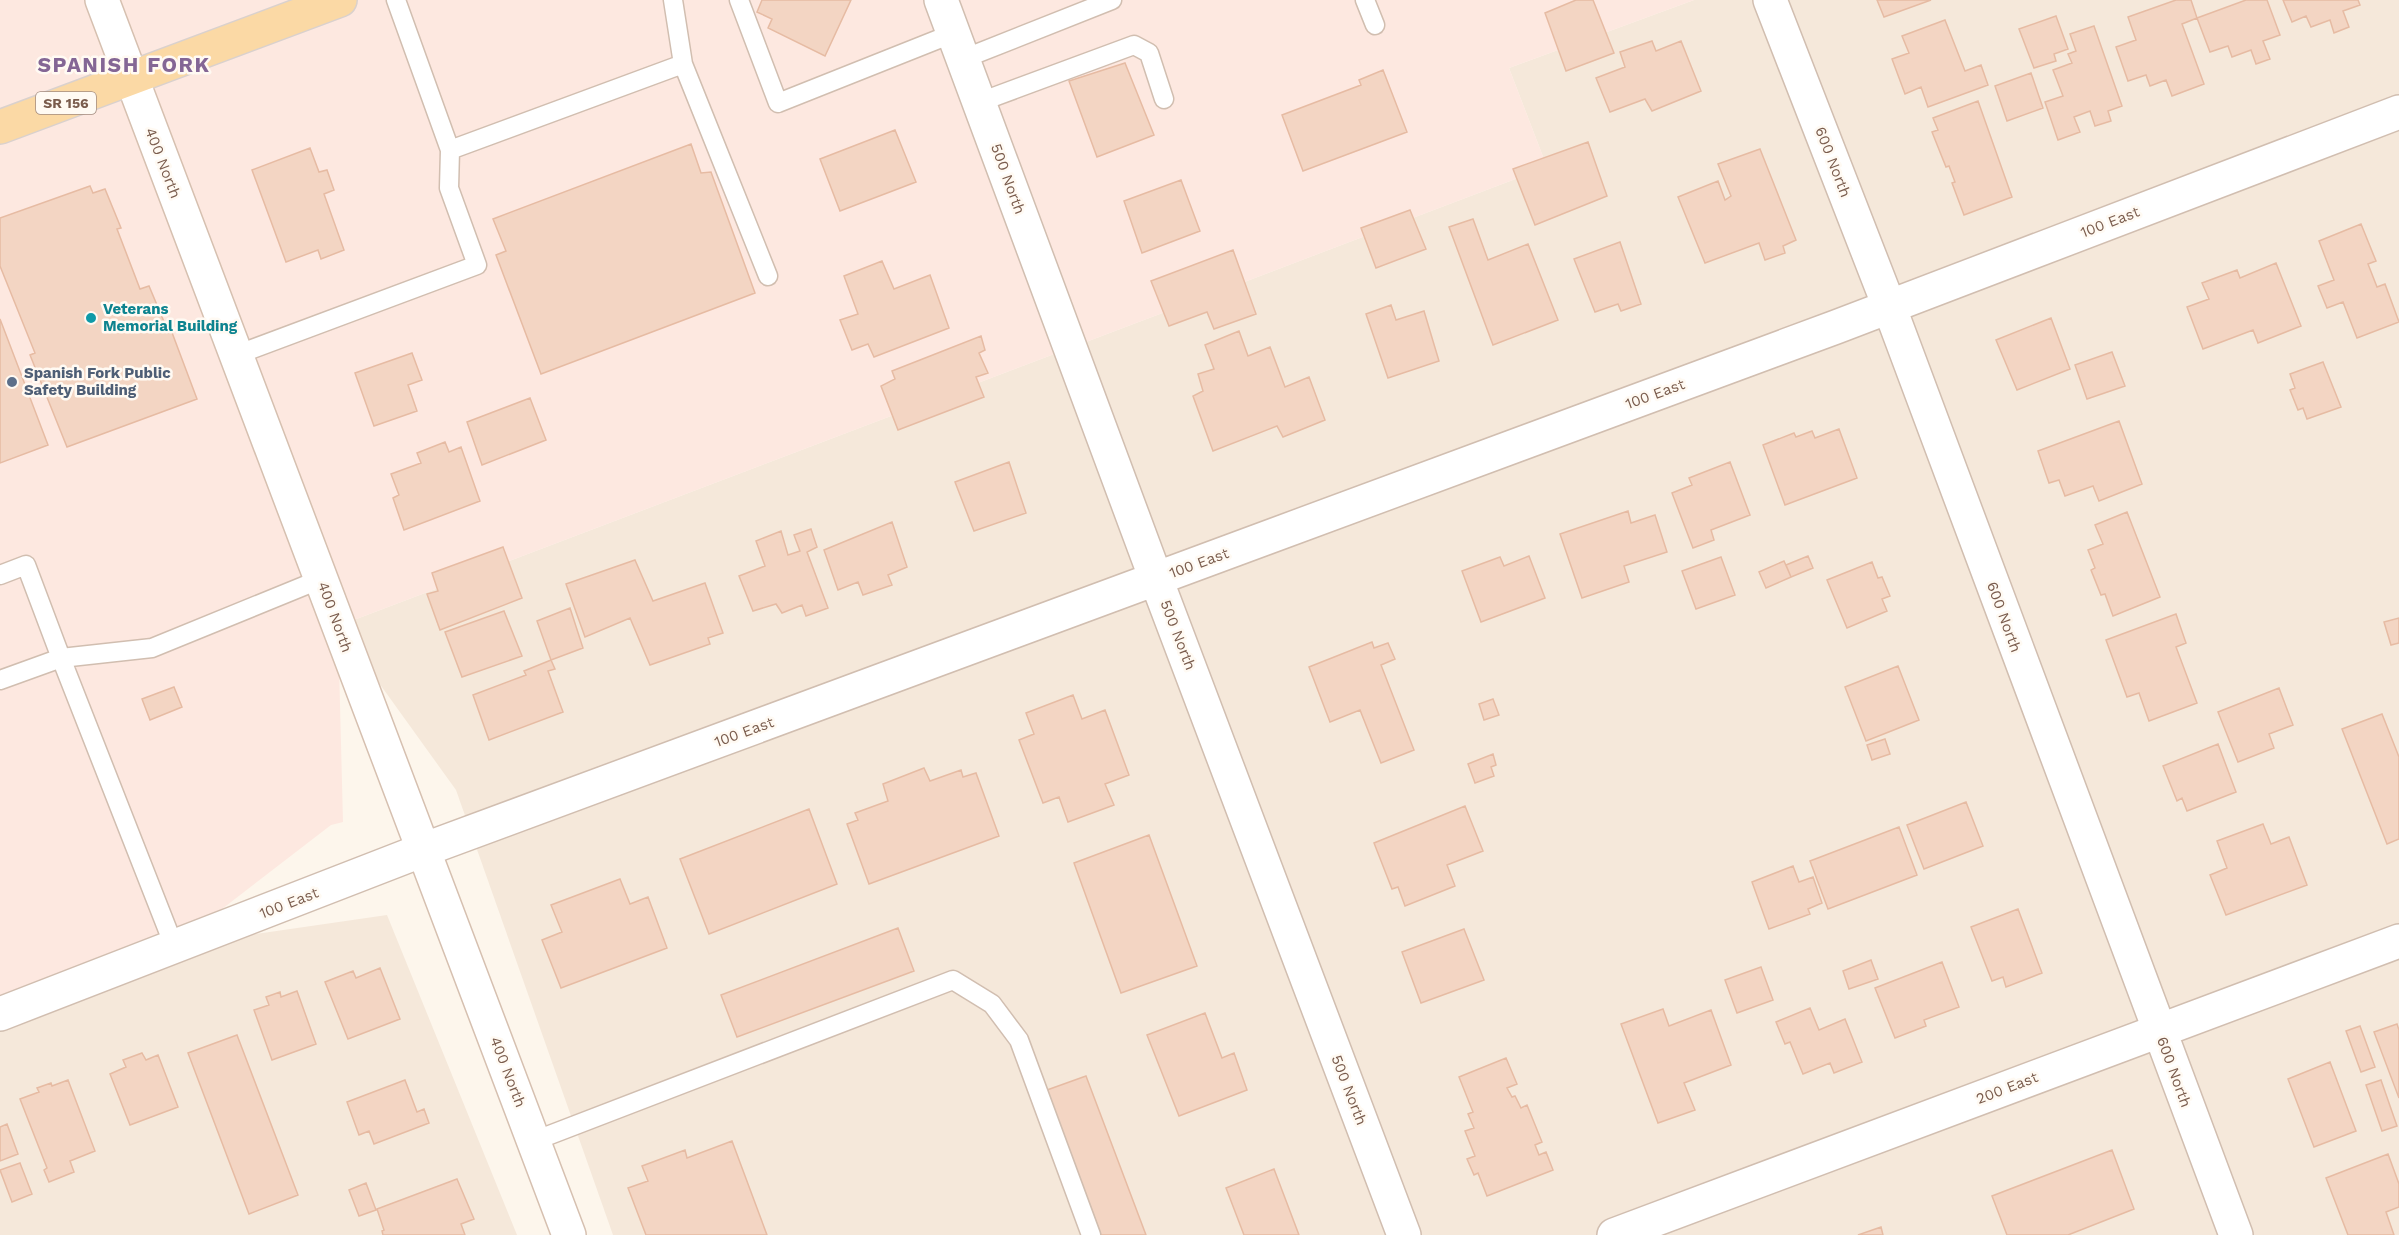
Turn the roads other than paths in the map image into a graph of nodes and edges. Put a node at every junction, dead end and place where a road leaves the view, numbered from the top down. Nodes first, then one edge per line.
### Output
1 (102, 0) edge
2 (340, 0) edge
3 (396, 0) edge
4 (673, 0) edge
5 (739, 0) edge
6 (941, 0) edge
7 (1112, 0) edge
8 (1365, 0) edge
9 (1770, 0) edge
10 (1375, 25) dead end
11 (959, 46) junction
12 (683, 64) junction
13 (131, 79) junction
14 (1164, 99) dead end
15 (980, 102) junction
16 (2399, 112) edge
17 (0, 127) edge
18 (450, 150) junction
19 (768, 276) dead end
20 (1889, 306) junction
21 (236, 355) junction
22 (0, 574) edge
23 (321, 579) junction
24 (1156, 579) junction
25 (61, 658) junction
26 (0, 680) edge
27 (423, 850) junction
28 (2399, 941) edge
29 (174, 946) junction
30 (0, 1014) edge
31 (2159, 1031) junction
32 (534, 1142) junction
33 (569, 1235) edge
34 (1091, 1235) edge
35 (1404, 1235) edge
36 (1614, 1235) edge
37 (2236, 1235) edge

1 - 13 street, 400 North
2 - 13 main road, SR 156
3 - 18 lane
4 - 12 lane
5 - 11 lane
6 - 11 street, 500 North
7 - 11 lane
8 - 10 lane
9 - 20 street, 600 North
11 - 15 street, 500 North
12 - 18 lane
12 - 19 lane
13 - 17 main road, SR 156
13 - 21 street, 400 North
14 - 15 lane
15 - 24 street, 500 North
16 - 20 street, 100 East
18 - 21 lane
20 - 24 street, 100 East
20 - 31 street, 600 North
21 - 23 street, 400 North
22 - 25 lane
23 - 25 lane
23 - 27 street, 400 North
24 - 27 street, 100 East
24 - 35 street, 500 North
25 - 26 lane
25 - 29 lane
27 - 29 street, 100 East
27 - 32 street, 400 North
28 - 31 street, 200 East
29 - 30 street, 100 East
31 - 36 street, 200 East
31 - 37 street, 600 North
32 - 33 street, 400 North
32 - 34 lane

